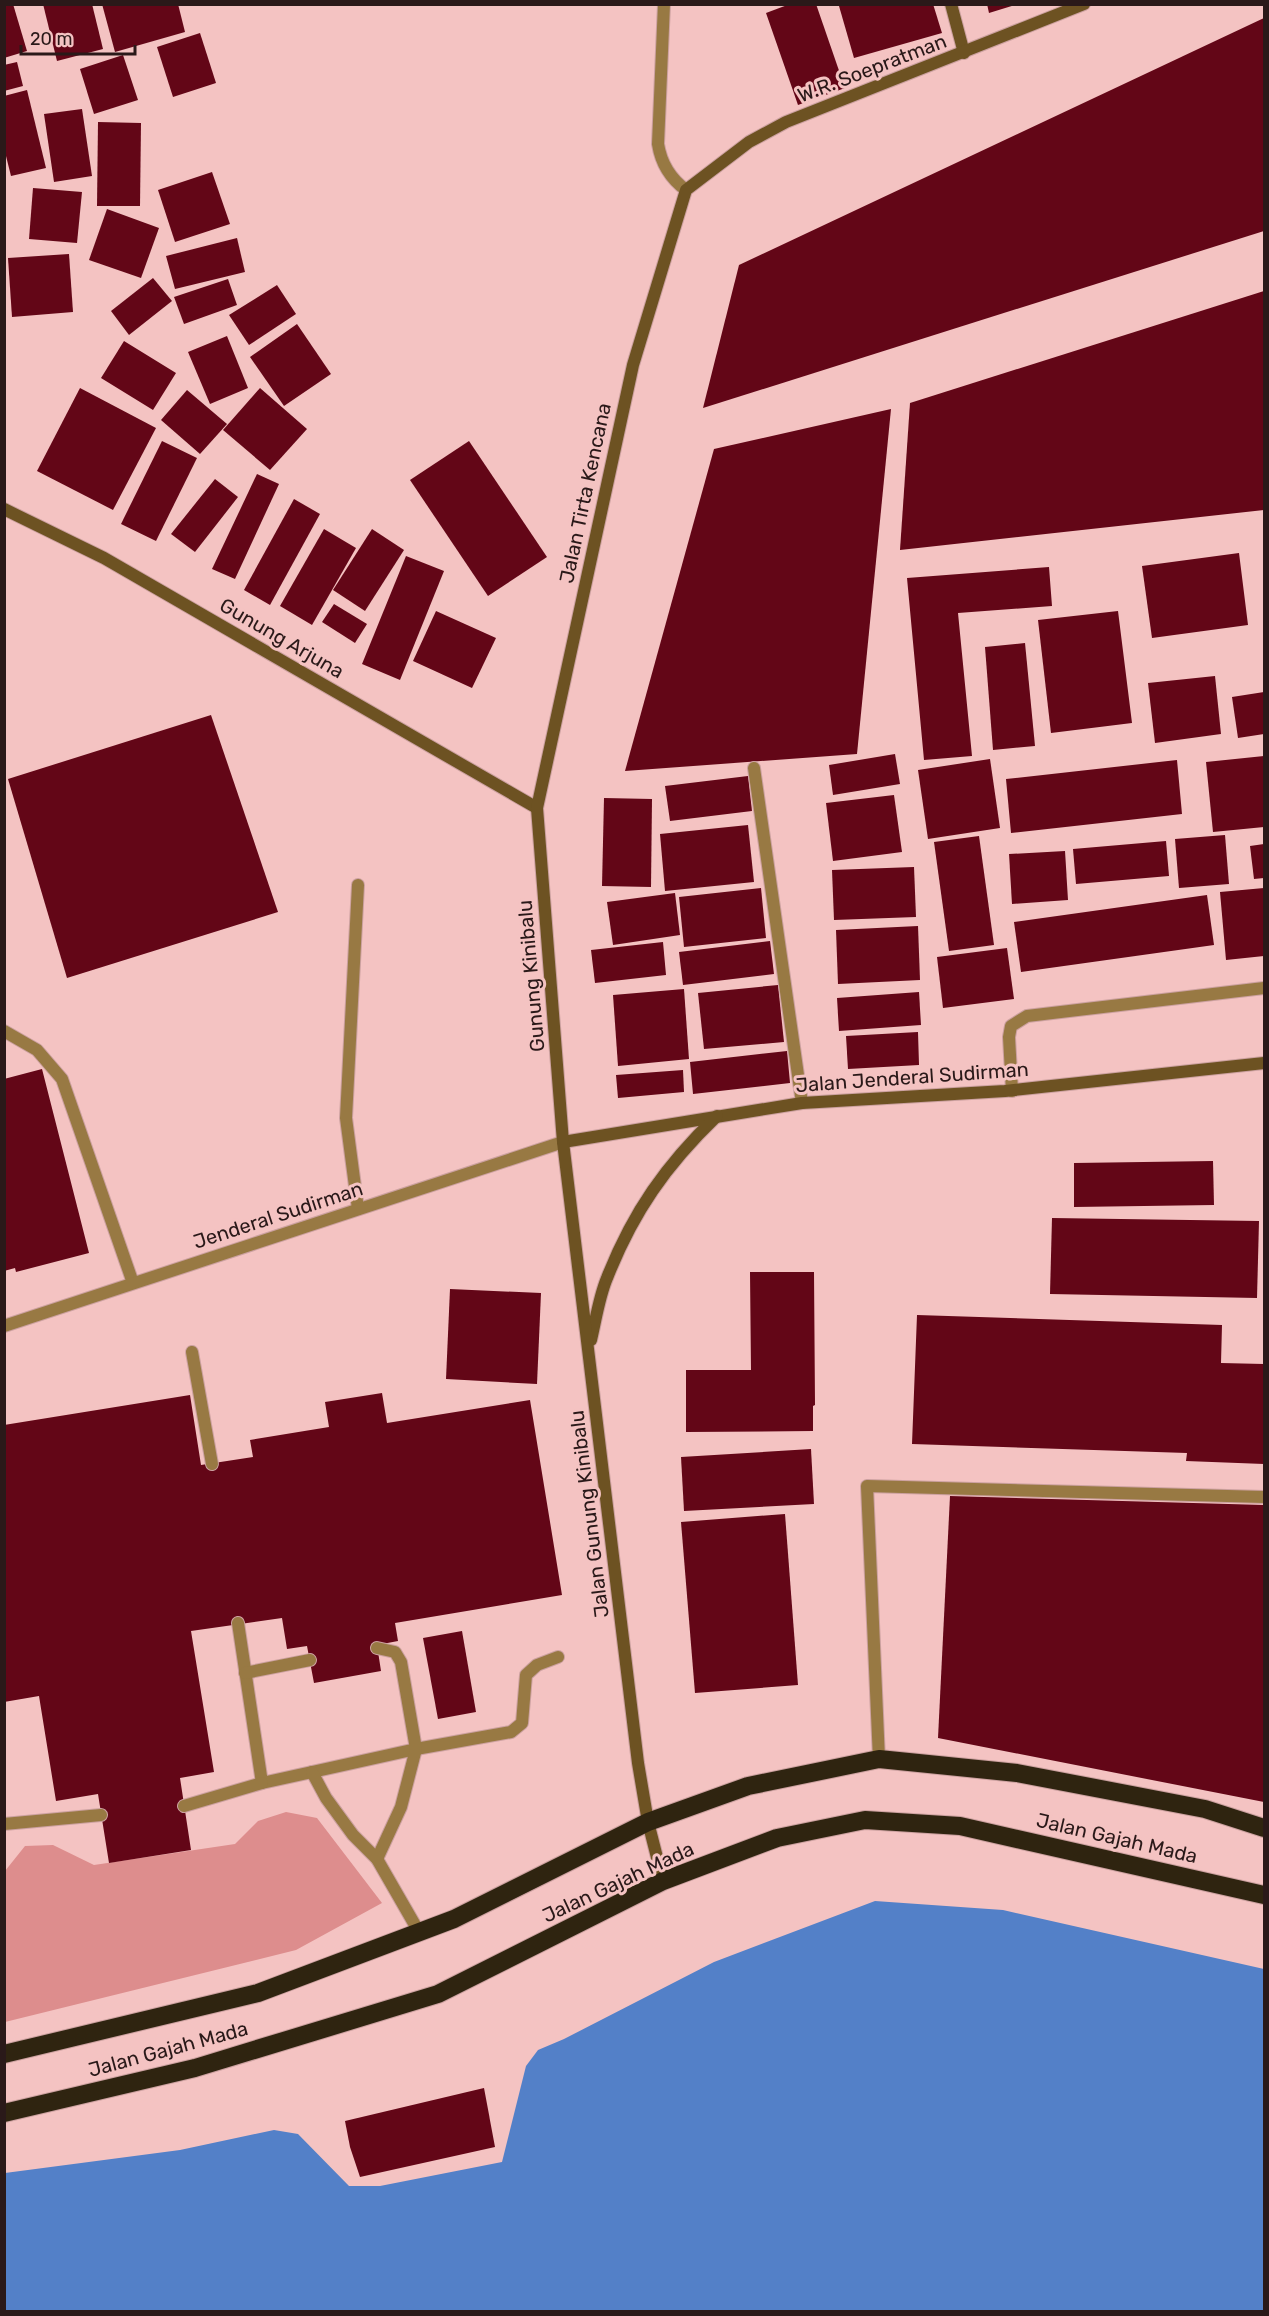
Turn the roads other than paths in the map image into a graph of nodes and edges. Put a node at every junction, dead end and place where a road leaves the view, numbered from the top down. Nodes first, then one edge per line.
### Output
1 (664, 4) edge
2 (951, 4) edge
3 (1084, 4) edge
4 (964, 53) junction
5 (686, 190) junction
6 (4, 509) edge
7 (754, 768) dead end
8 (537, 808) junction
9 (358, 885) dead end
10 (1264, 988) edge
11 (4, 1031) edge
12 (1264, 1063) edge
13 (1012, 1090) junction
14 (802, 1103) junction
15 (717, 1115) junction
16 (563, 1142) junction
17 (358, 1209) junction
18 (133, 1283) junction
19 (4, 1326) edge
20 (589, 1347) junction
21 (192, 1352) dead end
22 (212, 1464) dead end
23 (1264, 1497) edge
24 (238, 1623) dead end
25 (377, 1648) dead end
26 (558, 1658) dead end
27 (310, 1660) dead end
28 (245, 1673) junction
29 (416, 1749) junction
30 (879, 1759) junction
31 (312, 1772) junction
32 (262, 1783) junction
33 (184, 1806) dead end
34 (102, 1815) dead end
35 (648, 1822) junction
36 (4, 1824) edge
37 (1264, 1828) edge
38 (377, 1859) junction
39 (663, 1881) junction
40 (1264, 1895) edge
41 (419, 1932) junction
42 (4, 2054) edge
43 (4, 2113) edge

1 - 5 street
2 - 4 street
3 - 4 street, W.R. Soepratman
4 - 5 street, W.R. Soepratman
5 - 8 street, Jalan Tirta Kencana
6 - 8 street, Gunung Arjuna
7 - 14 street
8 - 16 street, Gunung Kinibalu
9 - 17 street
10 - 13 street
11 - 18 street
12 - 13 street, Jalan Jenderal Sudirman
13 - 14 street, Jalan Jenderal Sudirman
14 - 15 street, Jalan Jenderal Sudirman
15 - 16 street, Jalan Jenderal Sudirman
15 - 20 street
16 - 17 street, Jenderal Sudirman
16 - 20 street, Jalan Gunung Kinibalu
17 - 18 street, Jenderal Sudirman
18 - 19 street, Jenderal Sudirman
20 - 35 street, Jalan Gunung Kinibalu
21 - 22 street
23 - 30 street
24 - 28 street
25 - 29 street
26 - 29 street
27 - 28 street
28 - 32 street
29 - 31 street
29 - 38 street
30 - 35 highway, Jalan Gajah Mada
30 - 37 highway, Jalan Gajah Mada
31 - 32 street
31 - 38 street
32 - 33 street
34 - 36 street
35 - 39 street, Jalan Gunung Kinibalu
35 - 41 highway, Jalan Gajah Mada
38 - 41 street
39 - 40 highway, Jalan Gajah Mada
39 - 43 highway, Jalan Gajah Mada
41 - 42 highway, Jalan Gajah Mada

